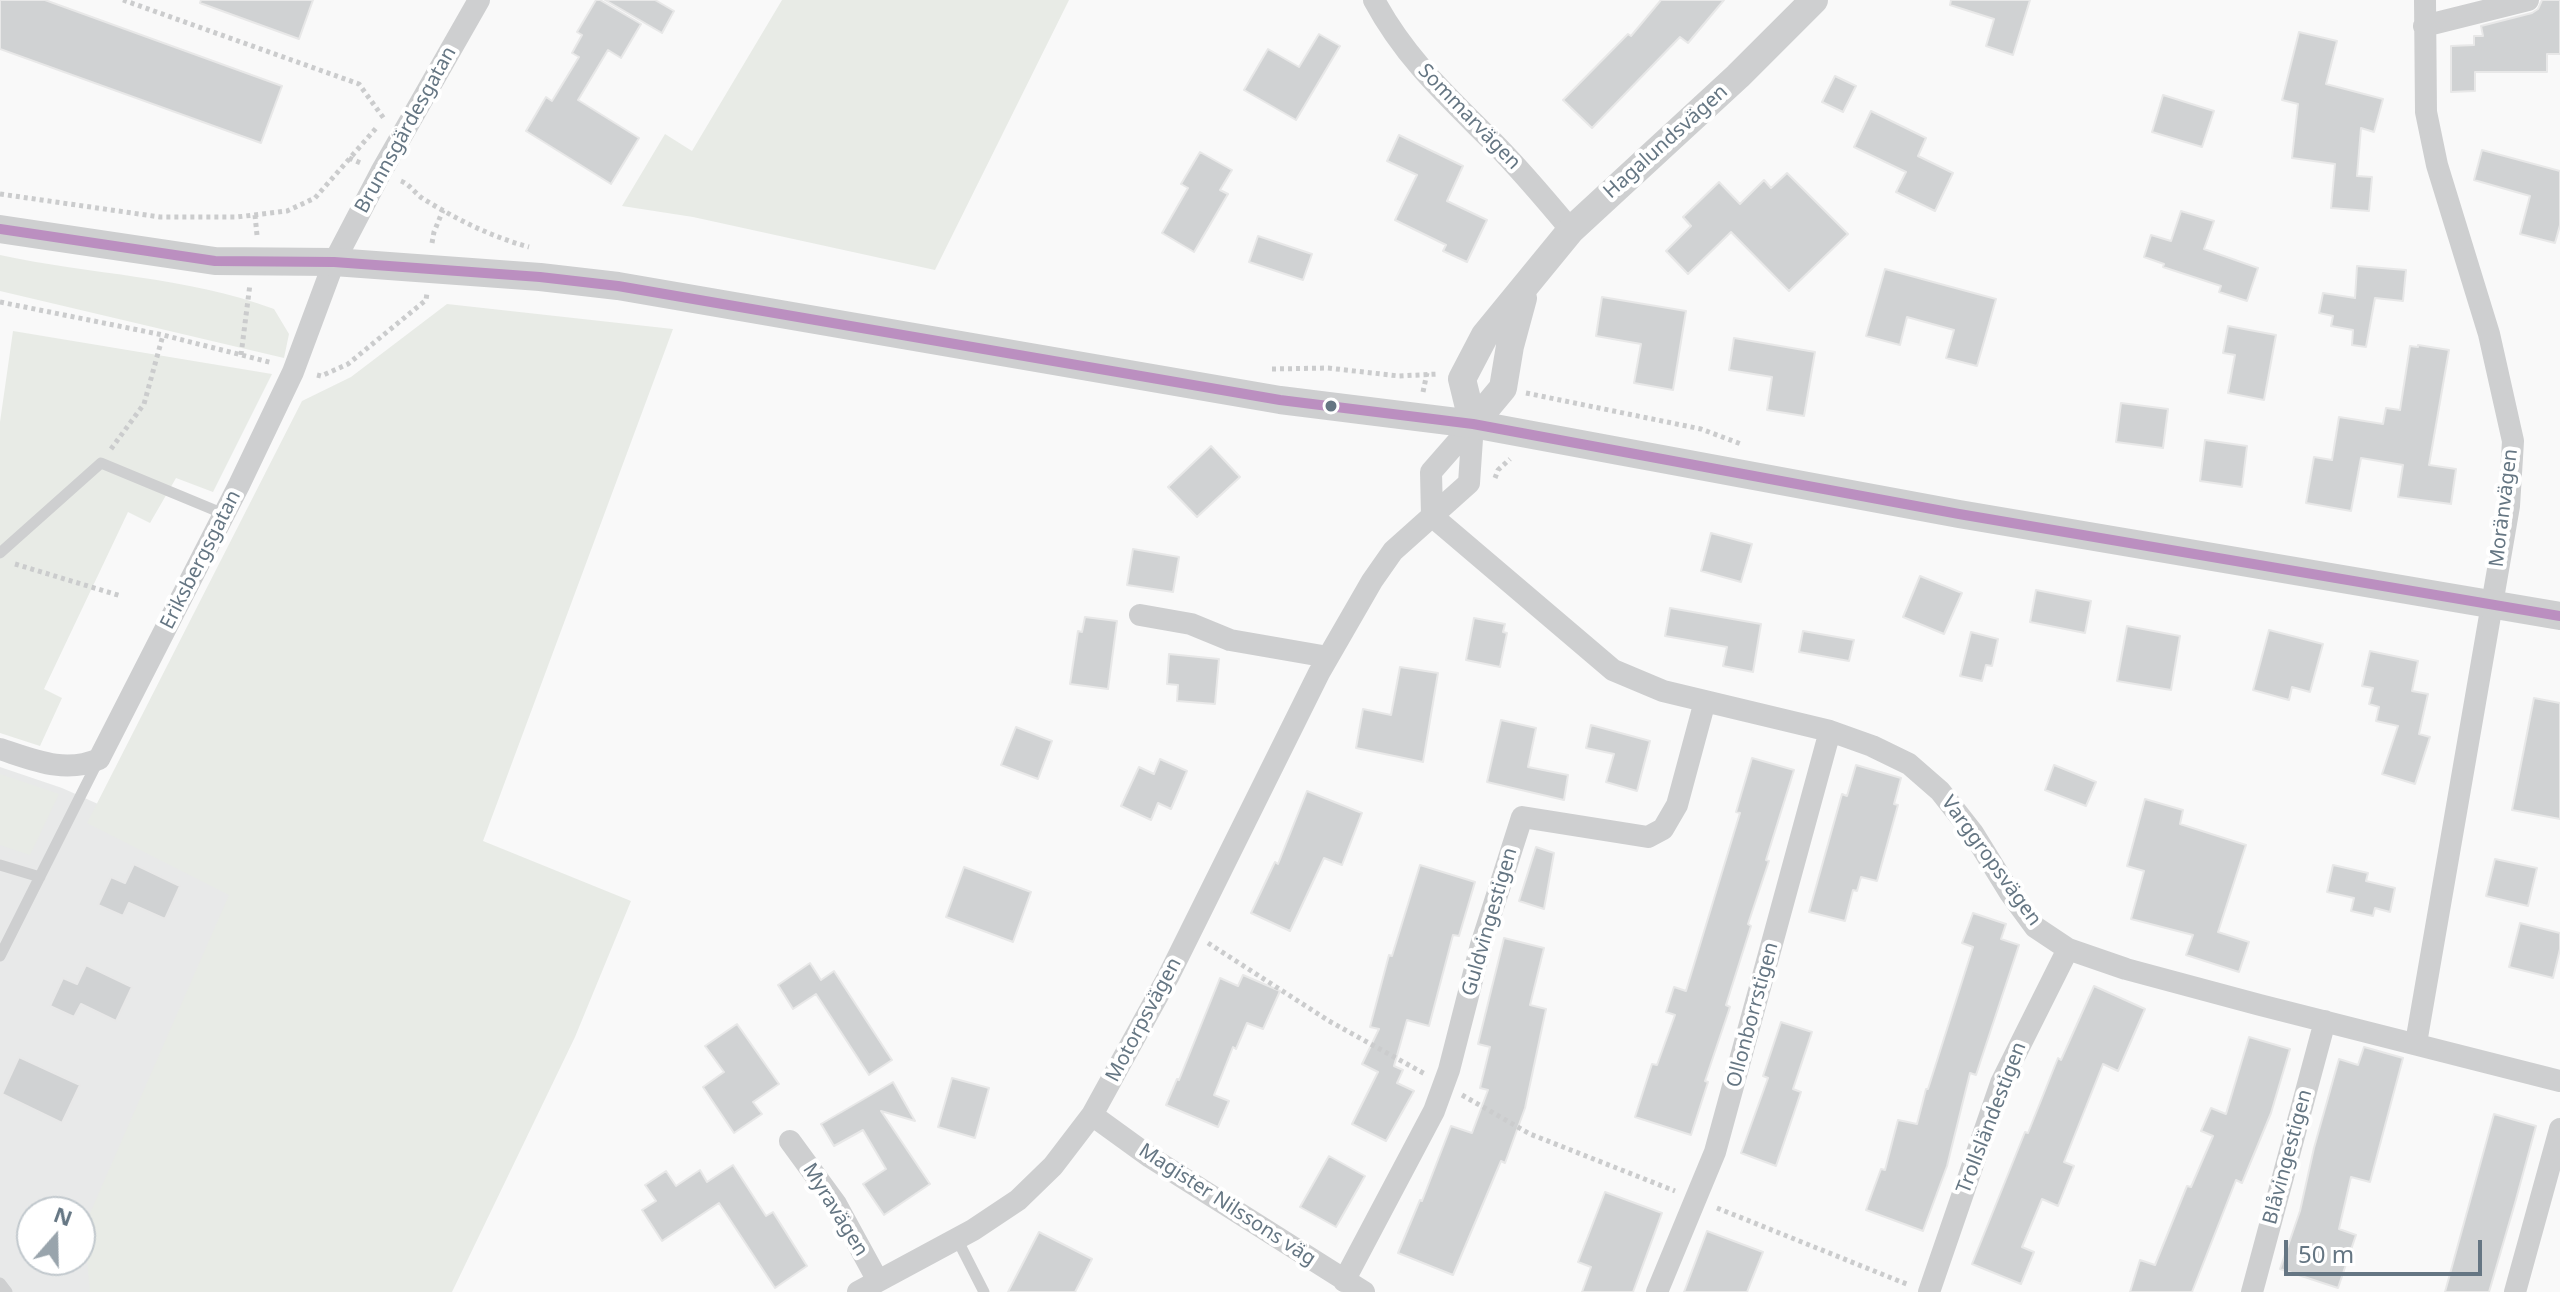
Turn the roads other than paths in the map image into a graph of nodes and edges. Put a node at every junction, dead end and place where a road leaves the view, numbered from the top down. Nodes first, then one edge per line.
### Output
1 (479, 0) edge
2 (1374, 0) edge
3 (1814, 0) edge
4 (2425, 0) edge
5 (2528, 0) edge
6 (2424, 26) junction
7 (0, 229) edge
8 (1571, 230) junction
9 (334, 262) junction
10 (1525, 289) junction
11 (1473, 424) junction
12 (224, 514) junction
13 (1432, 516) junction
14 (0, 553) edge
15 (2491, 603) junction
16 (1140, 615) dead end
17 (2560, 616) edge
18 (1328, 657) junction
19 (1705, 701) junction
20 (1830, 731) junction
21 (0, 749) edge
22 (99, 759) junction
23 (0, 865) edge
24 (40, 877) junction
25 (2068, 949) junction
26 (0, 956) edge
27 (2325, 1021) junction
28 (2416, 1043) junction
29 (2560, 1081) edge
30 (1092, 1115) junction
31 (2560, 1129) edge
32 (790, 1141) dead end
33 (957, 1239) junction
34 (878, 1281) junction
35 (1344, 1281) junction
36 (0, 1283) edge
37 (1921, 1289) edge
38 (7, 1292) edge
39 (858, 1292) edge
40 (984, 1292) edge
41 (1364, 1292) edge
42 (1657, 1292) edge
43 (2252, 1292) edge
44 (2515, 1292) edge

1 - 9 street, Brunnsgärdesgatan
2 - 8 street, Sommarvägen
3 - 8 street, Hagalundsvägen
4 - 6 street, Moränvägen
5 - 6 street
6 - 15 street, Moränvägen
7 - 9 street
8 - 10 street, Hagalundsvägen
9 - 11 street
9 - 12 street, Eriksbergsgatan
10 - 11 street, Hagalundsvägen
10 - 11 street, Hagalundsvägen
11 - 13 street
11 - 13 street, Motorpsvägen
11 - 15 street
12 - 14 lane
12 - 22 street, Eriksbergsgatan
13 - 18 street, Motorpsvägen
13 - 19 street, Varggropsvägen
15 - 17 street
15 - 28 street, Moränvägen
16 - 18 street
18 - 30 street, Motorpsvägen
19 - 20 street, Varggropsvägen
19 - 35 street, Guldvingestigen
20 - 25 street, Varggropsvägen
20 - 42 street, Ollonborrstigen
21 - 22 street
22 - 24 lane
23 - 24 lane
24 - 26 lane
25 - 27 street, Varggropsvägen
25 - 37 street, Trollsländestigen
27 - 28 street, Varggropsvägen
27 - 43 street, Blåvingestigen
28 - 29 street, Varggropsvägen
30 - 33 street, Motorpsvägen
30 - 35 street, Magister Nilssons väg
31 - 44 street
32 - 34 street, Myravägen
33 - 34 street, Motorpsvägen
33 - 40 lane
34 - 39 street, Motorpsvägen
35 - 41 street, Magister Nilssons väg
36 - 38 lane

